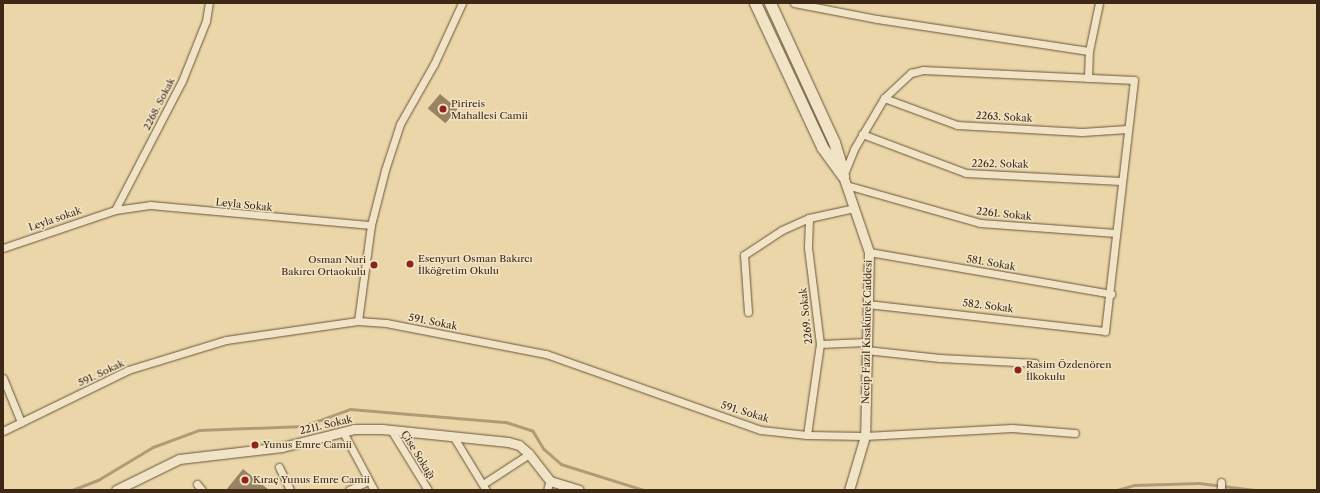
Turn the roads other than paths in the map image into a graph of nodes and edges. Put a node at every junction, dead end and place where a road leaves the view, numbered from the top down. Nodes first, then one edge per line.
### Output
1 (209, 3) edge
2 (462, 3) edge
3 (755, 3) edge
4 (770, 3) edge
5 (794, 3) edge
6 (1098, 3) edge
7 (1089, 51) junction
8 (1088, 78) junction
9 (884, 98) junction
10 (1127, 129) junction
11 (862, 134) junction
12 (845, 180) junction
13 (1121, 181) junction
14 (854, 208) junction
15 (115, 210) junction
16 (809, 218) junction
17 (371, 225) junction
18 (1116, 233) junction
19 (3, 248) edge
20 (868, 252) junction
21 (1111, 294) junction
22 (867, 304) junction
23 (748, 312) dead end
24 (358, 321) junction
25 (820, 344) junction
26 (866, 346) junction
27 (1035, 363) dead end
28 (3, 378) edge
29 (21, 422) junction
30 (391, 430) junction
31 (3, 431) edge
32 (343, 432) junction
33 (1075, 434) dead end
34 (807, 435) junction
35 (453, 436) junction
36 (865, 436) junction
37 (529, 454) junction
38 (279, 466) dead end
39 (368, 481) junction
40 (1220, 482) dead end
41 (548, 486) edge
42 (484, 487) edge
43 (116, 490) edge
44 (290, 490) edge
45 (349, 490) edge
46 (374, 490) edge
47 (428, 490) edge
48 (578, 490) edge
49 (849, 490) edge
50 (1221, 490) edge

1 - 15 street, 2268. Sokak
2 - 17 street
3 - 12 main road, Necip Fazıl Kısakürek Caddesi
4 - 12 main road, Necip Fazıl Kısakürek Caddesi
5 - 7 street
6 - 7 street
7 - 8 street
8 - 9 street
8 - 10 street
9 - 10 street, 2263. Sokak
9 - 11 street
10 - 13 street
11 - 12 street
11 - 13 street, 2262. Sokak
12 - 14 street, Necip Fazıl Kısakürek Caddesi
12 - 18 street, 2261. Sokak
13 - 18 street
14 - 16 street
14 - 20 street, Necip Fazıl Kısakürek Caddesi
15 - 17 street, Leyla Sokak
15 - 19 street, Leyla sokak
16 - 23 street
16 - 25 street, 2269. Sokak
17 - 24 street
18 - 21 street
20 - 21 street, 581. Sokak
20 - 22 street, Necip Fazıl Kısakürek Caddesi
21 - 22 street, 582. Sokak
22 - 26 street, Necip Fazıl Kısakürek Caddesi
24 - 29 street, 591. Sokak
24 - 34 street, 591. Sokak
25 - 26 street
25 - 34 street, 2269. Sokak
26 - 27 street
26 - 36 street, Necip Fazıl Kısakürek Caddesi
28 - 29 street
29 - 31 street, 591. Sokak
30 - 32 street, 2211. Sokak
30 - 35 street, 2211. Sokak
30 - 47 street, Çise Sokağı
32 - 39 street
32 - 43 street, 2211. Sokak
33 - 36 street, 591. Sokak
34 - 36 street, 591. Sokak
35 - 37 street, 2211. Sokak
35 - 42 street
36 - 49 street, Necip Fazıl Kısakürek Caddesi
37 - 41 street, 2211. Sokak
37 - 42 street
38 - 44 street
39 - 45 street
39 - 46 street
40 - 50 street
41 - 48 street, 2211. Sokak

